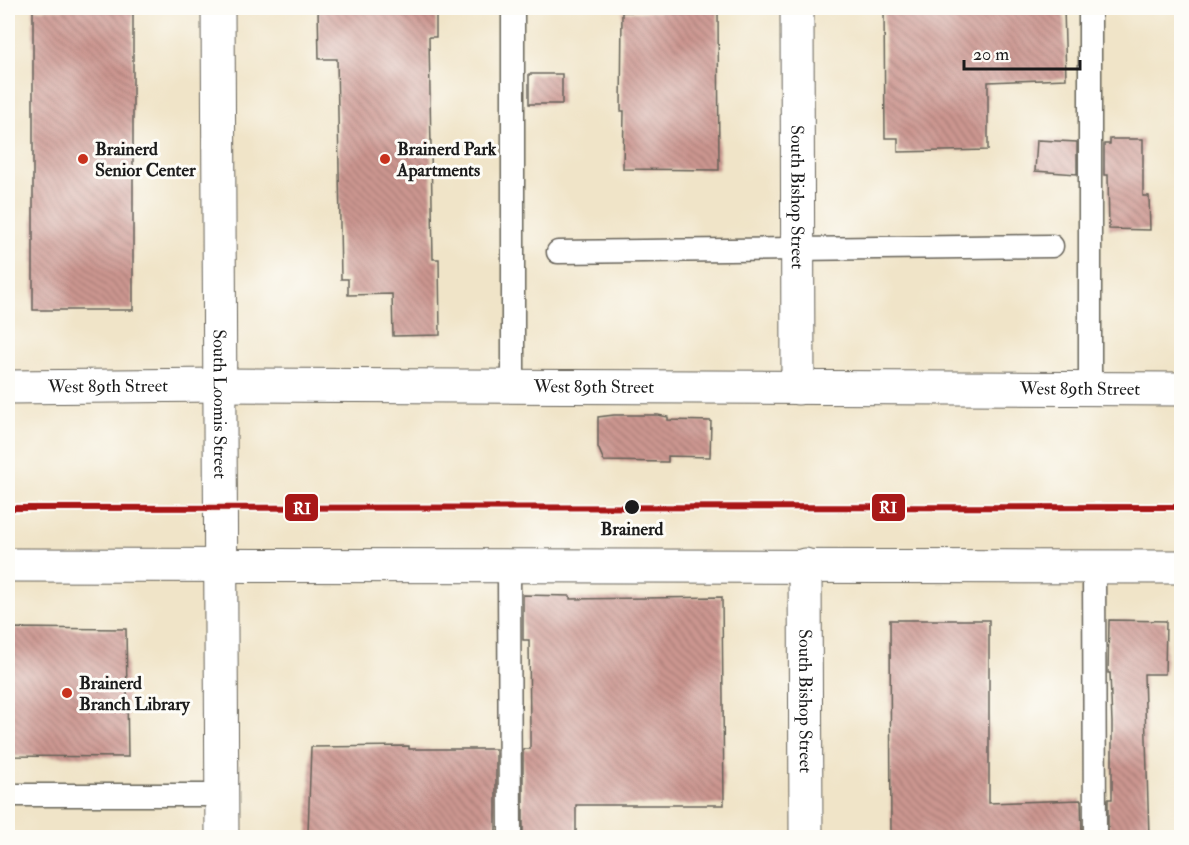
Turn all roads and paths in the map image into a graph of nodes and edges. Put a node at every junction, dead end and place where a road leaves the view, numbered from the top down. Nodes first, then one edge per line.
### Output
1 (218, 8) edge
2 (513, 8) edge
3 (797, 8) edge
4 (1090, 8) edge
5 (1052, 246) dead end
6 (798, 250) junction
7 (558, 252) dead end
8 (220, 385) junction
9 (513, 386) junction
10 (8, 387) edge
11 (798, 388) junction
12 (1090, 388) junction
13 (1182, 388) edge
14 (220, 564) junction
15 (8, 565) edge
16 (509, 565) junction
17 (805, 565) junction
18 (1094, 566) junction
19 (1182, 567) edge
20 (8, 795) edge
21 (222, 795) junction
22 (222, 837) edge
23 (510, 837) edge
24 (806, 837) edge
25 (1095, 837) edge

1 - 8 street, South Loomis Street
2 - 9 lane
3 - 6 street, South Bishop Street
4 - 12 lane
5 - 6 lane
6 - 7 lane
6 - 11 street, South Bishop Street
8 - 9 street, West 89th Street
8 - 10 street, West 89th Street
8 - 14 street, South Loomis Street
9 - 11 street, West 89th Street
11 - 12 street, West 89th Street
12 - 13 street, West 89th Street
14 - 15 street
14 - 16 street
14 - 21 street, South Loomis Street
16 - 17 street
16 - 23 lane
17 - 18 street
17 - 24 street, South Bishop Street
18 - 19 street
18 - 25 lane
20 - 21 lane
21 - 22 street, South Loomis Street

